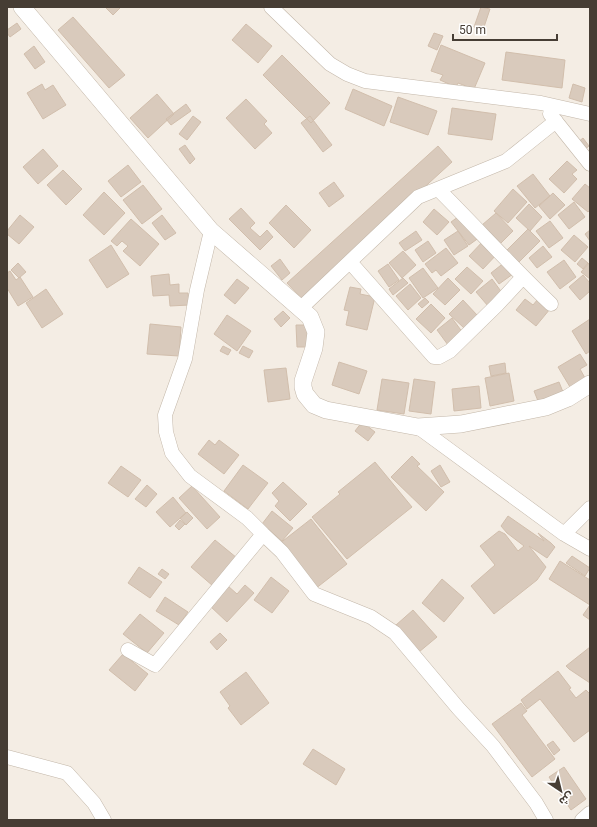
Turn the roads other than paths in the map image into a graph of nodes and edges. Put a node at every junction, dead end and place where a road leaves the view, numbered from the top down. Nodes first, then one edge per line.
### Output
1 (22, 7) edge
2 (272, 7) edge
3 (541, 103) junction
4 (590, 114) edge
5 (556, 121) junction
6 (590, 164) edge
7 (438, 189) junction
8 (211, 231) junction
9 (350, 262) junction
10 (523, 277) junction
11 (551, 304) dead end
12 (301, 308) junction
13 (590, 384) edge
14 (418, 427) junction
15 (590, 508) edge
16 (263, 534) junction
17 (564, 534) junction
18 (590, 549) edge
19 (128, 650) dead end
20 (7, 757) edge
21 (590, 813) edge
22 (104, 820) edge
23 (546, 820) edge
24 (582, 820) edge

1 - 8 street
2 - 3 street
3 - 4 street
3 - 5 street
5 - 6 street
5 - 7 street
7 - 9 street
7 - 10 street
8 - 12 street
8 - 16 street
9 - 10 street
9 - 12 street
10 - 11 street
12 - 14 street
13 - 14 street
14 - 17 street
15 - 17 street
16 - 19 street
16 - 23 street
17 - 18 street
20 - 22 street
21 - 24 street

